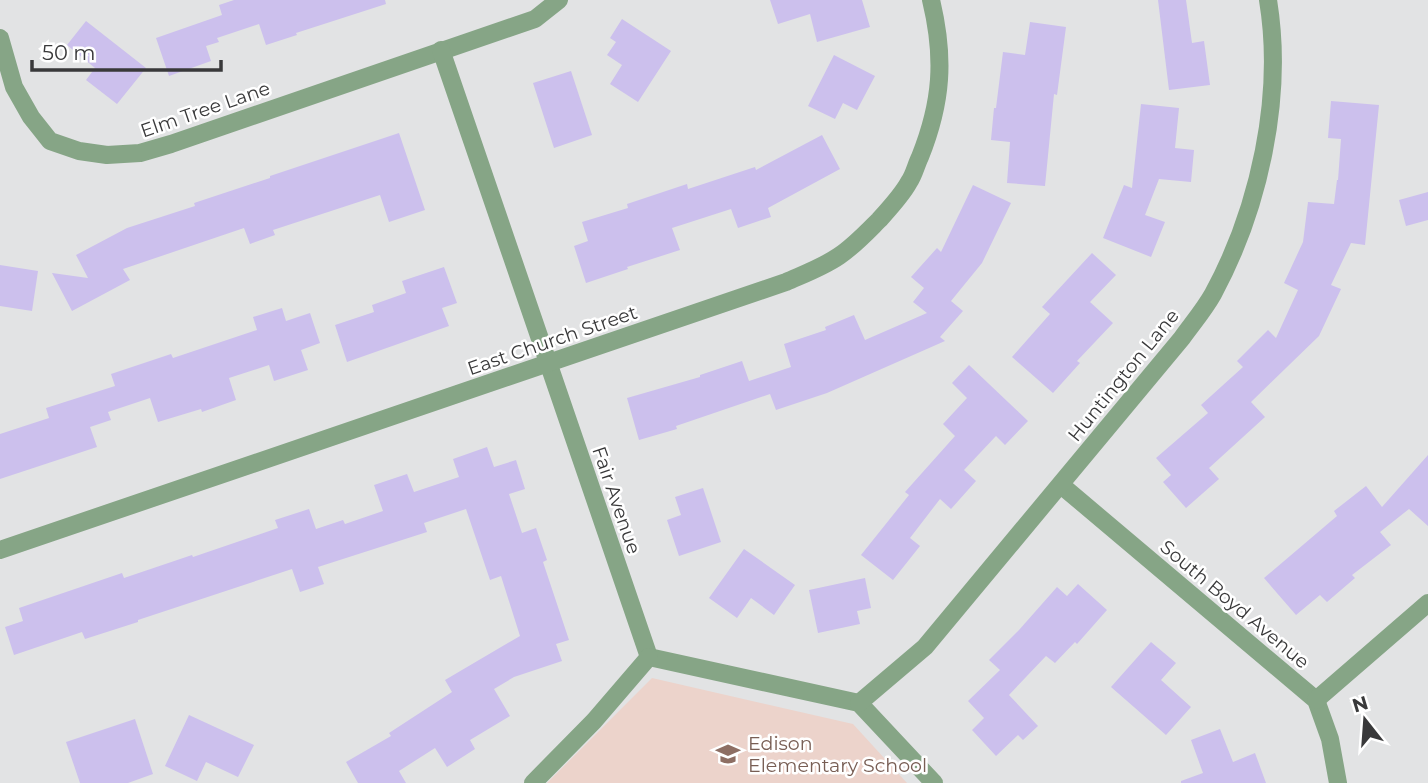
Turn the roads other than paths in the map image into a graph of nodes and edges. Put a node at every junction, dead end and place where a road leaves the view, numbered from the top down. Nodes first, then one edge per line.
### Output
1 (559, 0) edge
2 (931, 0) edge
3 (1268, 0) edge
4 (0, 38) edge
5 (441, 50) junction
6 (549, 363) junction
7 (1061, 485) junction
8 (0, 551) edge
9 (1428, 603) edge
10 (649, 657) junction
11 (1316, 700) junction
12 (859, 703) junction
13 (533, 783) edge
14 (934, 783) edge
15 (1338, 783) edge

1 - 5 street, Elm Tree Lane
2 - 6 street, East Church Street
3 - 7 street, Huntington Lane
4 - 5 street, Elm Tree Lane
5 - 6 street, Fair Avenue
6 - 8 street, East Church Street
6 - 10 street, Fair Avenue
7 - 11 street, South Boyd Avenue
7 - 12 street, Huntington Lane
9 - 11 street
10 - 12 street
10 - 13 street
11 - 15 street
12 - 14 street

